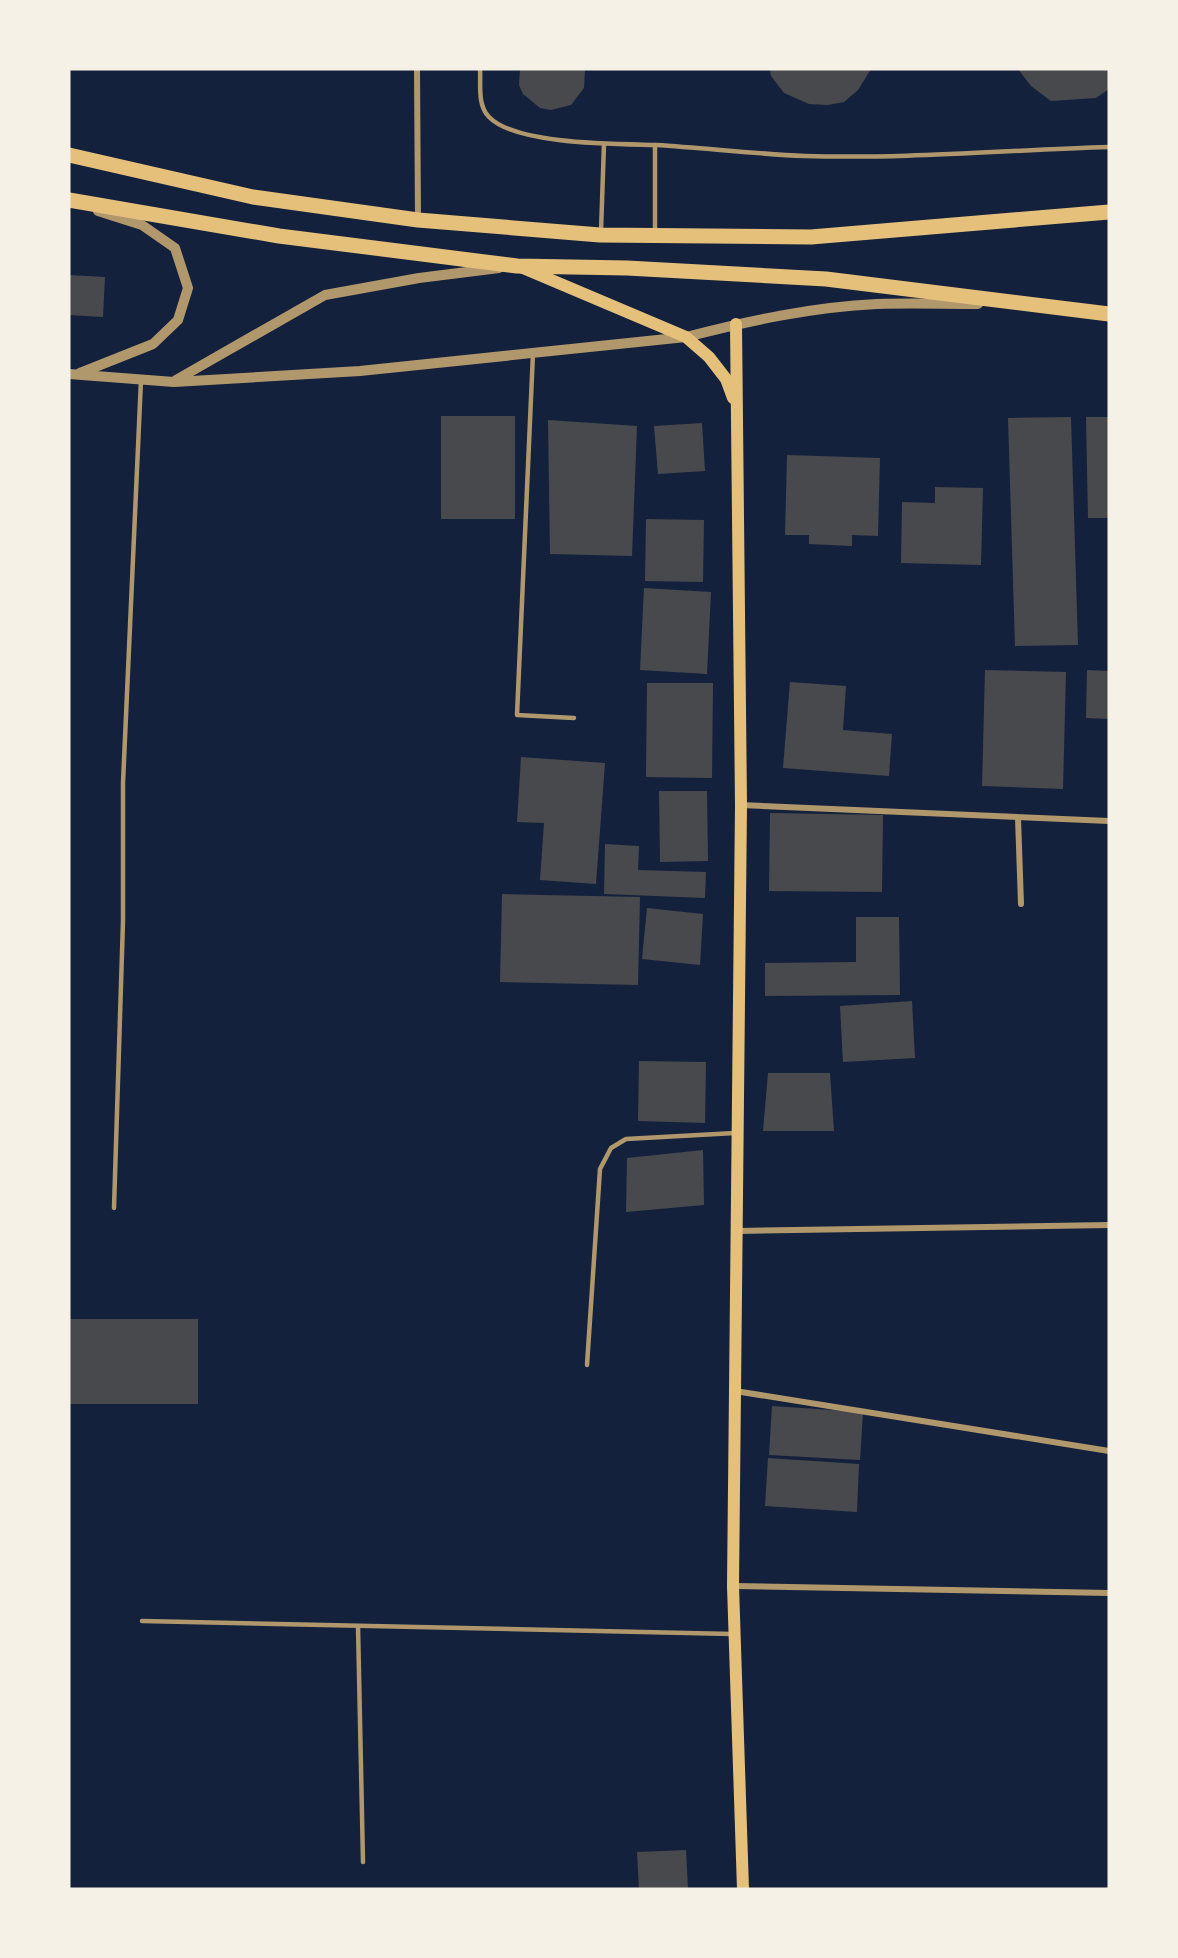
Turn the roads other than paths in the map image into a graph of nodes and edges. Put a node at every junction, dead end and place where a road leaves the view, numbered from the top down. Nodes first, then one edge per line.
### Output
1 (417, 69) edge
2 (480, 69) edge
3 (604, 144) junction
4 (655, 145) junction
5 (1109, 147) edge
6 (69, 155) edge
7 (69, 201) edge
8 (1109, 212) edge
9 (418, 220) junction
10 (600, 235) junction
11 (655, 235) junction
12 (517, 266) junction
13 (1020, 303) junction
14 (1109, 314) edge
15 (736, 324) junction
16 (686, 337) junction
17 (533, 353) junction
18 (74, 374) edge
19 (141, 380) junction
20 (174, 382) junction
21 (736, 408) junction
22 (574, 718) dead end
23 (741, 805) junction
24 (1018, 818) junction
25 (1109, 821) edge
26 (1021, 904) dead end
27 (738, 1132) junction
28 (114, 1208) dead end
29 (1109, 1225) edge
30 (737, 1231) junction
31 (587, 1365) dead end
32 (734, 1391) junction
33 (1109, 1451) edge
34 (733, 1586) junction
35 (1109, 1593) edge
36 (142, 1621) dead end
37 (358, 1626) junction
38 (735, 1634) junction
39 (363, 1862) dead end
40 (743, 1889) edge

1 - 9 street
2 - 3 lane
3 - 4 lane
3 - 10 lane
4 - 5 lane
4 - 11 lane
6 - 9 main road
7 - 12 main road
7 - 18 street
8 - 11 main road
9 - 10 main road
10 - 11 main road
12 - 13 main road
12 - 16 main road
12 - 20 street
13 - 14 main road
13 - 15 street
15 - 16 street
15 - 21 main road
16 - 17 street
16 - 21 main road
17 - 20 street
17 - 22 lane
18 - 19 street
19 - 20 street
19 - 28 lane
21 - 23 main road
23 - 24 street
23 - 27 main road
24 - 25 street
24 - 26 street
27 - 30 main road
27 - 31 lane
29 - 30 street
30 - 32 main road
32 - 33 street
32 - 34 main road
34 - 35 street
34 - 38 main road
36 - 37 lane
37 - 38 lane
37 - 39 lane
38 - 40 main road

